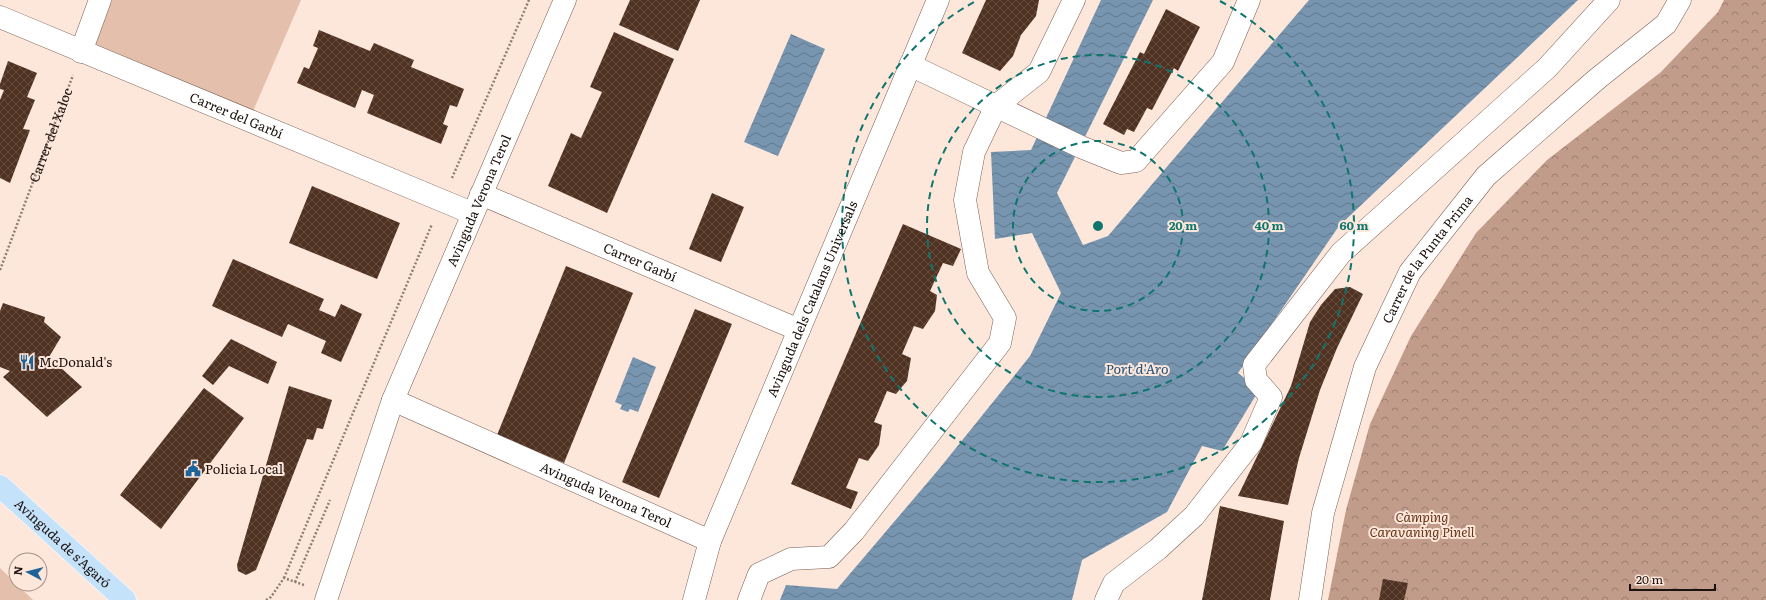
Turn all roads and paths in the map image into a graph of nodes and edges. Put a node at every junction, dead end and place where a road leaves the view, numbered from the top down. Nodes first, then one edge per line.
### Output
1 (100, 0) edge
2 (529, 0) edge
3 (564, 0) edge
4 (938, 0) edge
5 (1074, 0) edge
6 (1248, 0) edge
7 (1609, 0) edge
8 (1680, 0) edge
9 (0, 17) edge
10 (81, 52) junction
11 (910, 66) junction
12 (996, 106) junction
13 (442, 201) junction
14 (477, 203) junction
15 (0, 270) edge
16 (799, 330) junction
17 (393, 400) junction
18 (0, 486) edge
19 (710, 541) junction
20 (284, 578) junction
21 (325, 598) edge
22 (125, 600) edge
23 (266, 600) edge
24 (694, 600) edge
25 (748, 600) edge
26 (1106, 600) edge
27 (1310, 600) edge

1 - 10 street
2 - 13 path
3 - 14 street, Avinguda Verona Terol
4 - 11 street, Avinguda dels Catalans Universals
5 - 12 street
6 - 12 street
7 - 26 street
8 - 27 street, Carrer de la Punta Prima
9 - 10 street, Carrer del Garbí
10 - 13 street, Carrer del Garbí
10 - 15 path, Carrer del Xaloc
11 - 12 street
11 - 16 street, Avinguda dels Catalans Universals
12 - 25 street
13 - 14 street, Carrer del Garbí
13 - 20 path
14 - 16 street, Carrer Garbí
14 - 17 street, Avinguda Verona Terol
16 - 19 street, Avinguda dels Catalans Universals
17 - 19 street, Avinguda Verona Terol
17 - 21 street, Avinguda Verona Terol
18 - 22 main road, Avinguda de s'Agaró
19 - 24 street, Avinguda dels Catalans Universals
20 - 21 path
20 - 23 path

